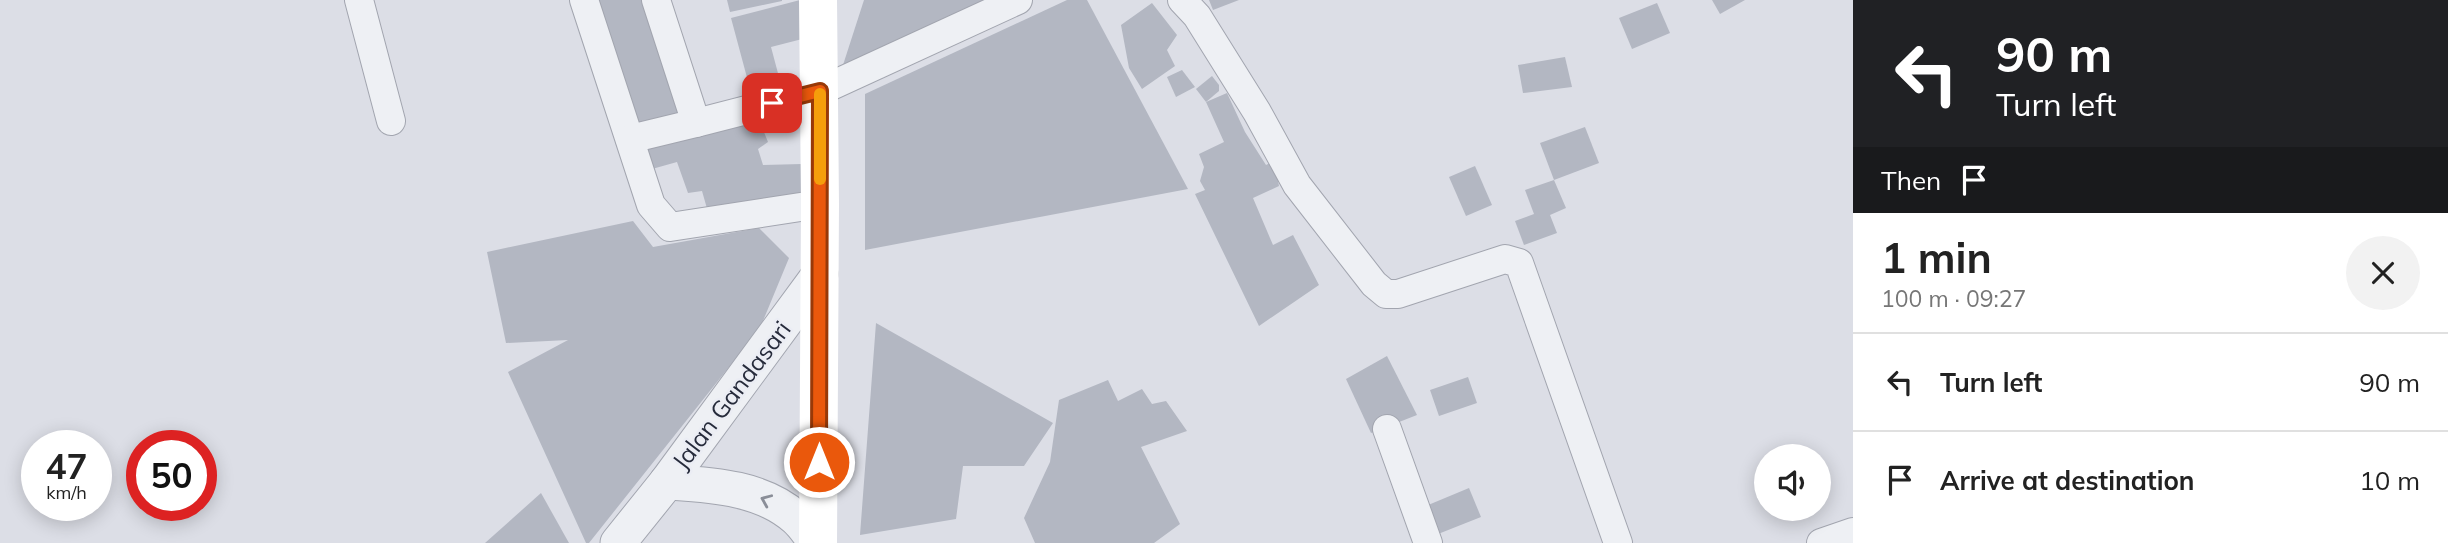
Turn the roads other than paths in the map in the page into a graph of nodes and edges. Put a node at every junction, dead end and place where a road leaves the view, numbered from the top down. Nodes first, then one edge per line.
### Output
1 (359, 0) edge
2 (584, 0) edge
3 (656, 0) edge
4 (818, 0) edge
5 (1018, 0) edge
6 (1182, 0) edge
7 (820, 91) junction
8 (391, 121) dead end
9 (696, 123) junction
10 (630, 139) junction
11 (820, 204) junction
12 (820, 274) junction
13 (1387, 429) dead end
14 (667, 482) junction
15 (1853, 533) edge
16 (618, 543) edge
17 (818, 543) edge
18 (1428, 543) edge
19 (1618, 543) edge
20 (1821, 543) edge

1 - 8 street
2 - 10 street
3 - 9 street
4 - 7 main road
5 - 7 street
6 - 19 street
7 - 9 street
7 - 11 main road
9 - 10 street
10 - 11 street
11 - 12 main road
12 - 14 street, Jalan Gandasari
12 - 17 main road
13 - 18 street
14 - 16 street, Jalan Gandasari
17 -> 14 street, Jalan Gandasari
15 - 20 street

